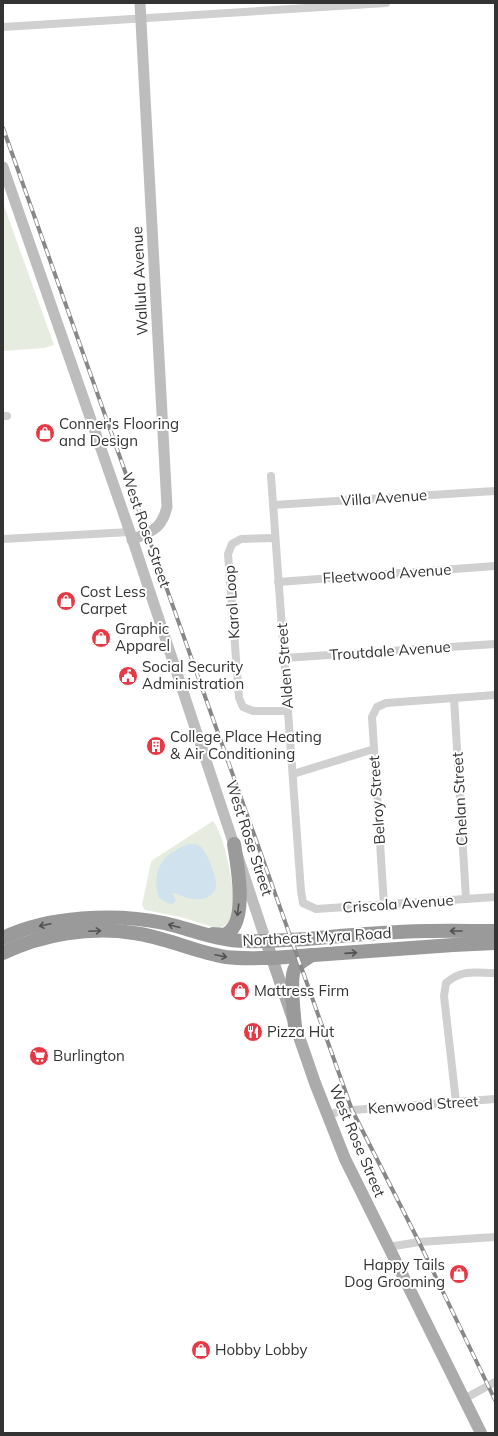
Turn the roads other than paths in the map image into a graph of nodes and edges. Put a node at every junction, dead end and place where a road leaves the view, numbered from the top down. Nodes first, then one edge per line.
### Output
1 (140, 3) edge
2 (386, 3) edge
3 (141, 19) junction
4 (3, 27) edge
5 (3, 167) edge
6 (271, 476) dead end
7 (495, 491) edge
8 (273, 505) junction
9 (131, 536) junction
10 (275, 538) junction
11 (3, 540) edge
12 (495, 566) edge
13 (278, 582) junction
14 (495, 644) edge
15 (284, 658) junction
16 (495, 695) edge
17 (454, 698) junction
18 (288, 711) junction
19 (374, 749) junction
20 (293, 774) junction
21 (234, 844) junction
22 (495, 897) edge
23 (466, 899) junction
24 (303, 903) joint
25 (384, 905) junction
26 (495, 931) edge
27 (201, 933) junction
28 (3, 938) edge
29 (266, 941) junction
30 (495, 943) edge
31 (3, 953) edge
32 (312, 956) junction
33 (272, 958) junction
34 (495, 973) edge
35 (295, 1027) junction
36 (495, 1099) edge
37 (456, 1102) junction
38 (327, 1116) junction
39 (495, 1237) edge
40 (388, 1247) junction
41 (495, 1382) edge
42 (464, 1399) junction
43 (481, 1433) edge

1 - 3 main road, Wallula Avenue
2 - 3 street
3 - 4 street
3 - 9 main road, Wallula Avenue
5 - 9 main road, West Rose Street
6 - 8 street, Alden Street
7 - 8 street, Villa Avenue
8 - 10 street, Alden Street
9 - 11 street
9 - 21 main road, West Rose Street
10 - 13 street, Alden Street
10 - 18 street, Karol Loop
12 - 13 street, Fleetwood Avenue
13 - 15 street, Alden Street
14 - 15 street, Troutdale Avenue
15 - 18 street, Alden Street
16 - 17 street
17 - 19 street, Belroy Street
17 - 23 street, Chelan Street
18 - 20 street, Alden Street
19 - 20 street
19 - 25 street, Belroy Street
20 - 24 street, Alden Street
21 -> 27 highway
21 - 29 main road, West Rose Street
22 - 23 street, Criscola Avenue
23 - 25 street, Criscola Avenue
24 - 25 street, Criscola Avenue
26 -> 29 highway, Northeast Myra Road
27 -> 28 highway, Northeast Myra Road
27 - 29 highway, Northeast Myra Road
29 - 33 main road, West Rose Street
32 -> 30 highway, Northeast Myra Road
31 -> 33 highway, Northeast Myra Road
32 - 33 highway, Northeast Myra Road
32 - 35 highway
33 - 35 main road, West Rose Street
34 - 37 street
35 - 38 main road, West Rose Street
36 - 37 street, Kenwood Street
37 - 38 street, Kenwood Street
38 - 40 main road, West Rose Street
39 - 40 street
40 - 42 main road, West Rose Street
41 - 42 street
42 - 43 main road, West Rose Street

